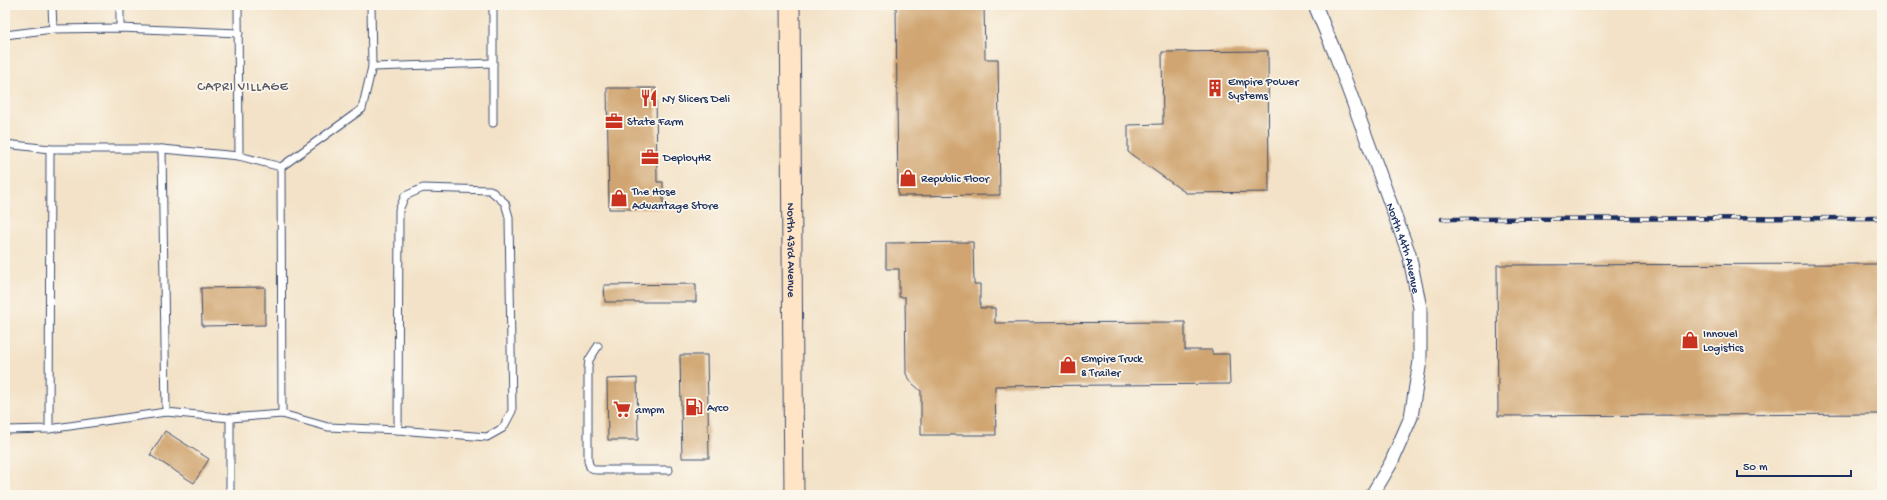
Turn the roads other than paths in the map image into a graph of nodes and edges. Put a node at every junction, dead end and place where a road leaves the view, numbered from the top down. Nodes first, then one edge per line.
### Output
1 (52, 5) edge
2 (120, 5) edge
3 (238, 5) edge
4 (371, 5) edge
5 (493, 5) edge
6 (790, 5) edge
7 (1315, 5) edge
8 (120, 28) junction
9 (53, 29) junction
10 (239, 33) junction
11 (5, 35) edge
12 (493, 63) junction
13 (372, 67) junction
14 (493, 123) dead end
15 (5, 144) edge
16 (50, 149) junction
17 (162, 149) junction
18 (239, 156) junction
19 (281, 167) junction
20 (598, 346) dead end
21 (166, 412) junction
22 (282, 414) junction
23 (230, 418) junction
24 (49, 429) junction
25 (5, 430) edge
26 (398, 430) junction
27 (669, 470) dead end
28 (230, 495) edge
29 (794, 495) edge
30 (1372, 495) edge

1 - 9 lane
2 - 8 lane
3 - 10 lane
4 - 13 lane
5 - 12 lane
6 - 29 main road, North 43rd Avenue
7 - 30 street, North 44th Avenue
8 - 9 lane
8 - 10 lane
9 - 11 lane
10 - 18 lane
12 - 13 lane
12 - 14 lane
13 - 19 lane
15 - 16 lane
16 - 17 lane
16 - 24 lane
17 - 18 lane
17 - 21 lane
18 - 19 lane
19 - 22 lane
20 - 27 lane
21 - 23 lane
21 - 24 lane
22 - 23 lane
22 - 26 lane
23 - 28 lane
24 - 25 lane
26 - 26 lane

